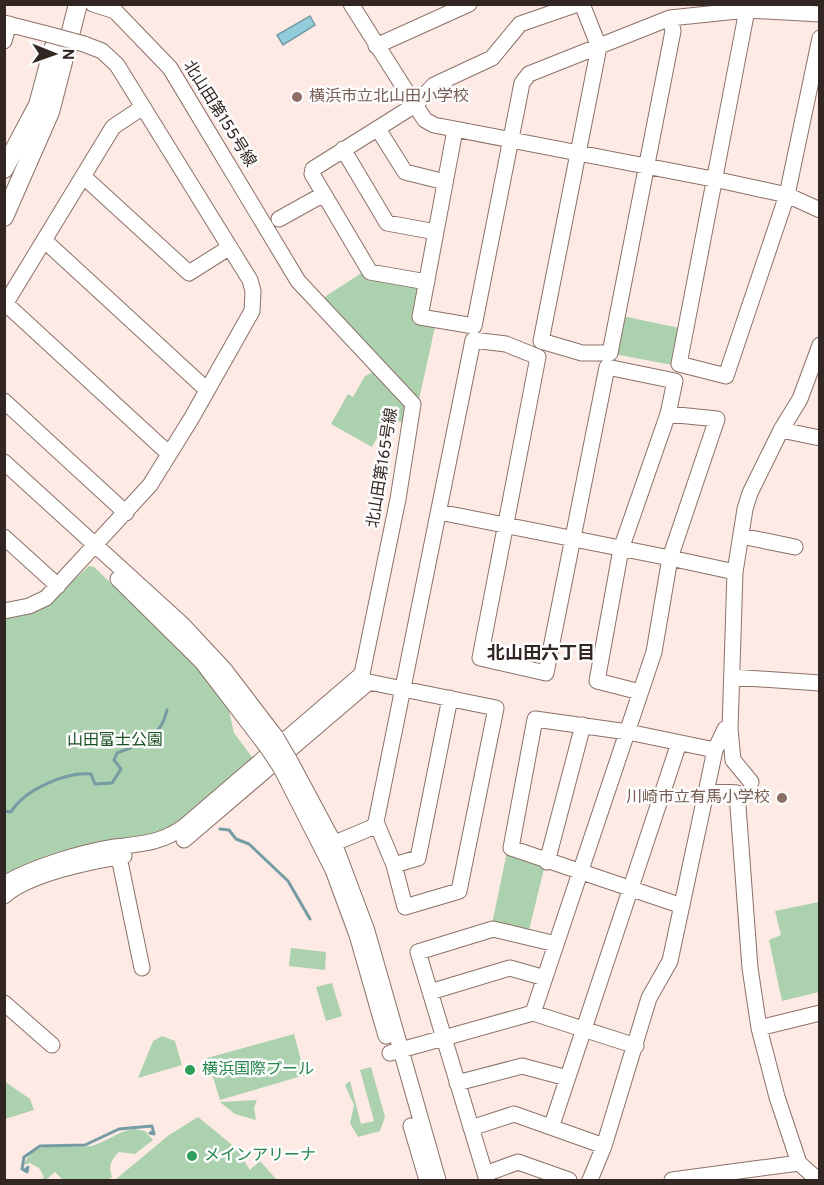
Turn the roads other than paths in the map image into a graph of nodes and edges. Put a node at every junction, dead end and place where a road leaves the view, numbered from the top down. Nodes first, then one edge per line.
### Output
1 (65, 4) edge
2 (78, 4) edge
3 (351, 4) edge
4 (469, 4) edge
5 (580, 4) edge
6 (95, 5) edge
7 (746, 7) edge
8 (819, 14) edge
9 (670, 18) junction
10 (7, 24) edge
11 (819, 38) edge
12 (4, 41) edge
13 (376, 46) junction
14 (599, 47) junction
15 (415, 105) junction
16 (143, 107) junction
17 (378, 129) junction
18 (455, 130) junction
19 (511, 140) junction
20 (343, 149) junction
21 (579, 154) junction
22 (646, 167) junction
23 (4, 169) edge
24 (83, 176) junction
25 (714, 180) junction
26 (445, 182) junction
27 (324, 194) junction
28 (787, 195) junction
29 (250, 199) joint
30 (819, 210) edge
31 (4, 217) edge
32 (279, 219) dead end
33 (436, 232) junction
34 (44, 240) junction
35 (230, 248) junction
36 (427, 282) junction
37 (5, 305) edge
38 (819, 345) edge
39 (207, 390) junction
40 (4, 401) edge
41 (668, 414) junction
42 (781, 430) junction
43 (819, 438) edge
44 (168, 453) junction
45 (4, 462) edge
46 (4, 476) edge
47 (439, 512) junction
48 (126, 513) junction
49 (505, 526) junction
50 (741, 536) junction
51 (4, 537) edge
52 (573, 540) junction
53 (795, 547) dead end
54 (92, 549) junction
55 (621, 549) junction
56 (670, 558) junction
57 (735, 572) junction
58 (58, 586) junction
59 (4, 611) edge
60 (732, 677) junction
61 (819, 683) edge
62 (402, 688) junction
63 (640, 692) junction
64 (450, 698) junction
65 (583, 725) junction
66 (730, 729) junction
67 (628, 732) junction
68 (679, 743) junction
69 (270, 746) junction
70 (715, 750) junction
71 (751, 782) dead end
72 (707, 791) junction
73 (376, 822) junction
74 (329, 846) junction
75 (119, 857) junction
76 (547, 862) junction
77 (394, 865) junction
78 (580, 872) junction
79 (7, 881) edge
80 (630, 889) junction
81 (4, 896) edge
82 (682, 906) junction
83 (556, 944) junction
84 (142, 968) dead end
85 (545, 978) junction
86 (430, 992) junction
87 (4, 1003) edge
88 (533, 1013) junction
89 (819, 1013) edge
90 (584, 1028) junction
91 (759, 1028) junction
92 (443, 1038) junction
93 (52, 1045) dead end
94 (636, 1046) junction
95 (395, 1051) junction
96 (567, 1078) junction
97 (457, 1083) junction
98 (552, 1125) junction
99 (471, 1128) junction
100 (604, 1146) junction
101 (798, 1163) junction
102 (486, 1177) edge
103 (427, 1180) edge
104 (438, 1180) edge
105 (568, 1180) edge
106 (590, 1180) edge
107 (672, 1180) edge
108 (818, 1180) edge

1 - 23 main road
2 - 31 main road
3 - 13 street
4 - 13 street
5 - 14 street
5 - 15 street
6 - 29 street, 北山田第155号線
7 - 8 street
7 - 9 street
7 - 25 street
9 - 14 street
9 - 22 street
10 - 12 street
10 - 16 street, bridge
11 - 28 street
13 - 15 street
14 - 19 street
14 - 21 street
15 - 17 street
15 - 18 street
16 - 24 street
16 - 35 street
17 - 20 street
17 - 26 street
18 - 19 street
18 - 26 street
19 - 21 street
19 - 36 street
20 - 27 street
20 - 33 street
21 - 22 street
21 - 22 street
22 - 25 street
24 - 34 street
24 - 35 street
25 - 28 street
25 - 28 street
26 - 33 street
27 - 32 street
27 - 36 street
28 - 30 street
29 - 69 street, 北山田第165号線
33 - 36 street
34 - 37 street
34 - 39 street
35 - 39 street
37 - 44 street
38 - 42 street
39 - 44 street
40 - 48 street
41 - 52 street
41 - 55 street
41 - 56 street
42 - 43 street
42 - 50 street
44 - 48 street
45 - 54 street
46 - 54 street
47 - 49 street
47 - 49 street
47 - 62 street
48 - 54 street
49 - 52 street
49 - 52 street
50 - 53 street
50 - 57 street
51 - 58 street
52 - 55 street
54 - 58 street
54 - 69 street
55 - 56 street
55 - 63 street
56 - 57 street
56 - 63 street
57 - 60 street
58 - 59 street
60 - 61 street
60 - 66 street
62 - 64 street
62 - 73 street
62 - 75 street
63 - 67 street
64 - 77 street
64 - 77 street
65 - 67 street
65 - 76 street
65 - 76 street
66 - 70 street
66 - 71 street
67 - 68 street
67 - 78 street
68 - 70 street
68 - 80 street
69 - 74 street, bridge
69 - 79 street
70 - 72 street
72 - 82 street
72 - 91 street
73 - 74 street
73 - 77 street
74 - 95 street
75 - 81 street
75 - 84 street
76 - 78 street
78 - 80 street
78 - 83 street
80 - 82 street
80 - 90 street
82 - 94 street
83 - 85 street
83 - 86 street
85 - 86 street
85 - 88 street
86 - 92 street
87 - 93 street
88 - 90 street
88 - 92 street
89 - 91 street
90 - 94 street
90 - 96 street
91 - 101 street
92 - 95 street
92 - 97 street
94 - 100 street
95 - 103 street
95 - 104 street
96 - 97 street
96 - 98 street
97 - 99 street
98 - 99 street
98 - 100 street
99 - 102 street
100 - 106 street
101 - 107 street
101 - 108 street
102 - 105 street

